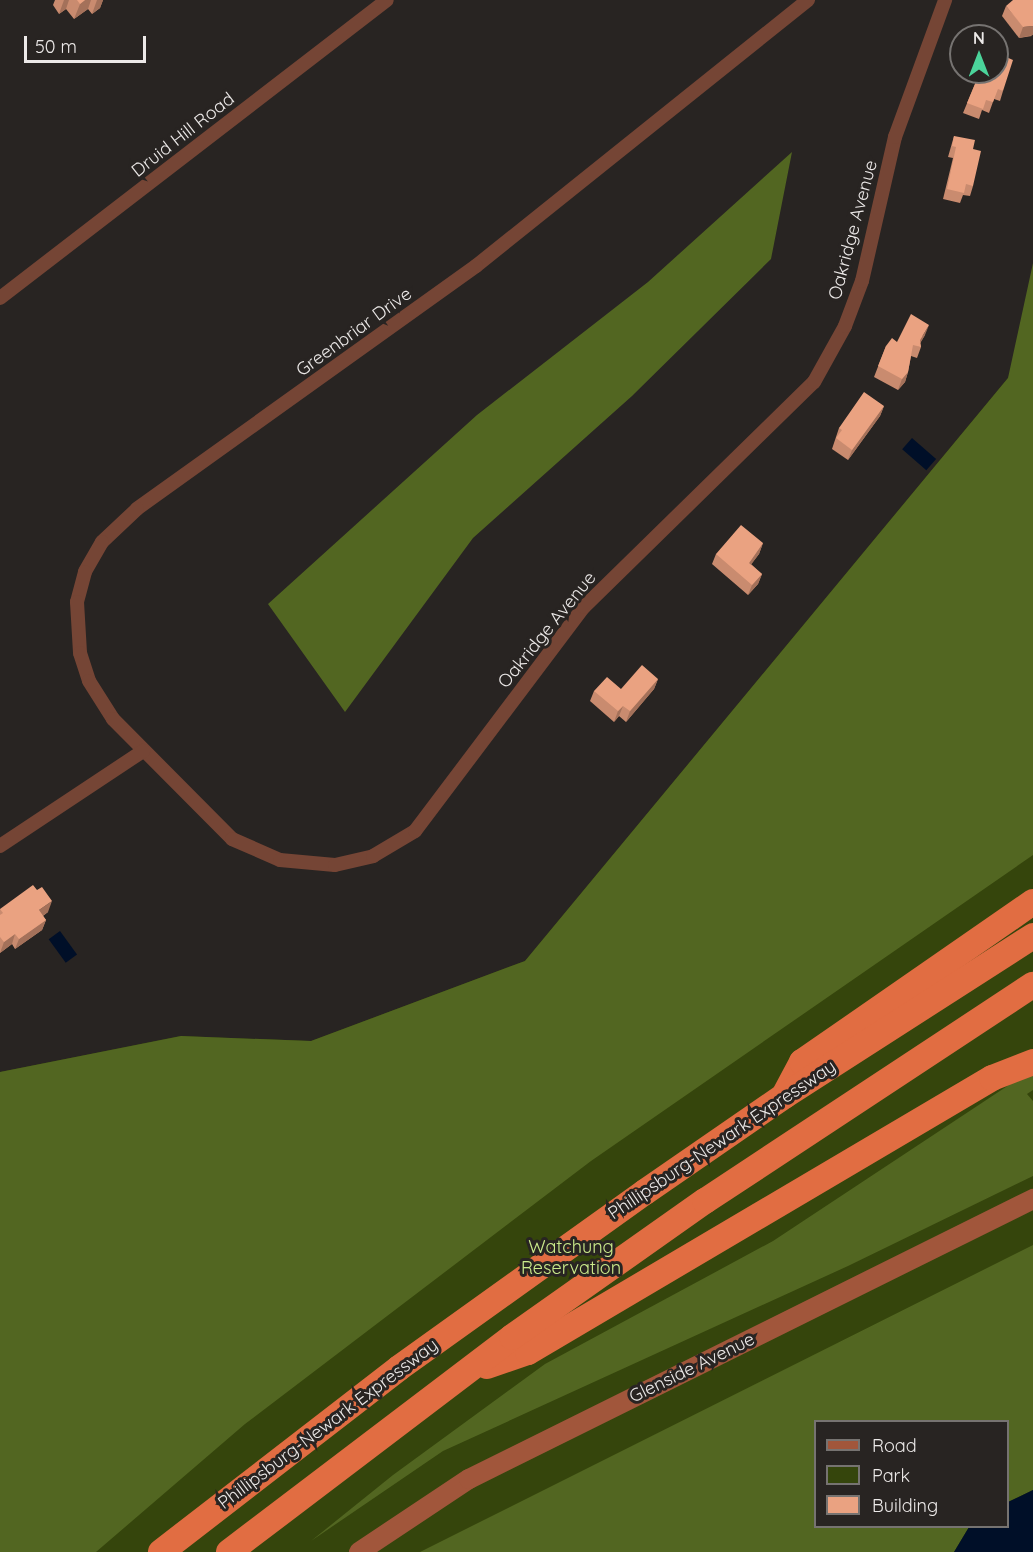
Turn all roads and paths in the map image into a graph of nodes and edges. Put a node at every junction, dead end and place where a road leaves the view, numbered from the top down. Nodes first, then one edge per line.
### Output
1 (387, 0) edge
2 (808, 0) edge
3 (945, 0) edge
4 (0, 298) edge
5 (143, 751) junction
6 (0, 846) edge
7 (1033, 902) edge
8 (1033, 936) edge
9 (1033, 985) edge
10 (1033, 1062) edge
11 (784, 1096) junction
12 (1033, 1199) edge
13 (460, 1376) junction
14 (161, 1552) edge
15 (229, 1552) edge
16 (359, 1552) edge

1 - 4 street, Druid Hill Road
2 - 5 street, Greenbriar Drive
3 - 5 street, Oakridge Avenue
5 - 6 street
7 - 11 highway
8 - 11 highway, Phillipsburg-Newark Expressway
9 - 13 highway
10 - 13 highway
11 - 14 highway, Phillipsburg-Newark Expressway
12 - 16 main road, Glenside Avenue
13 - 15 highway

